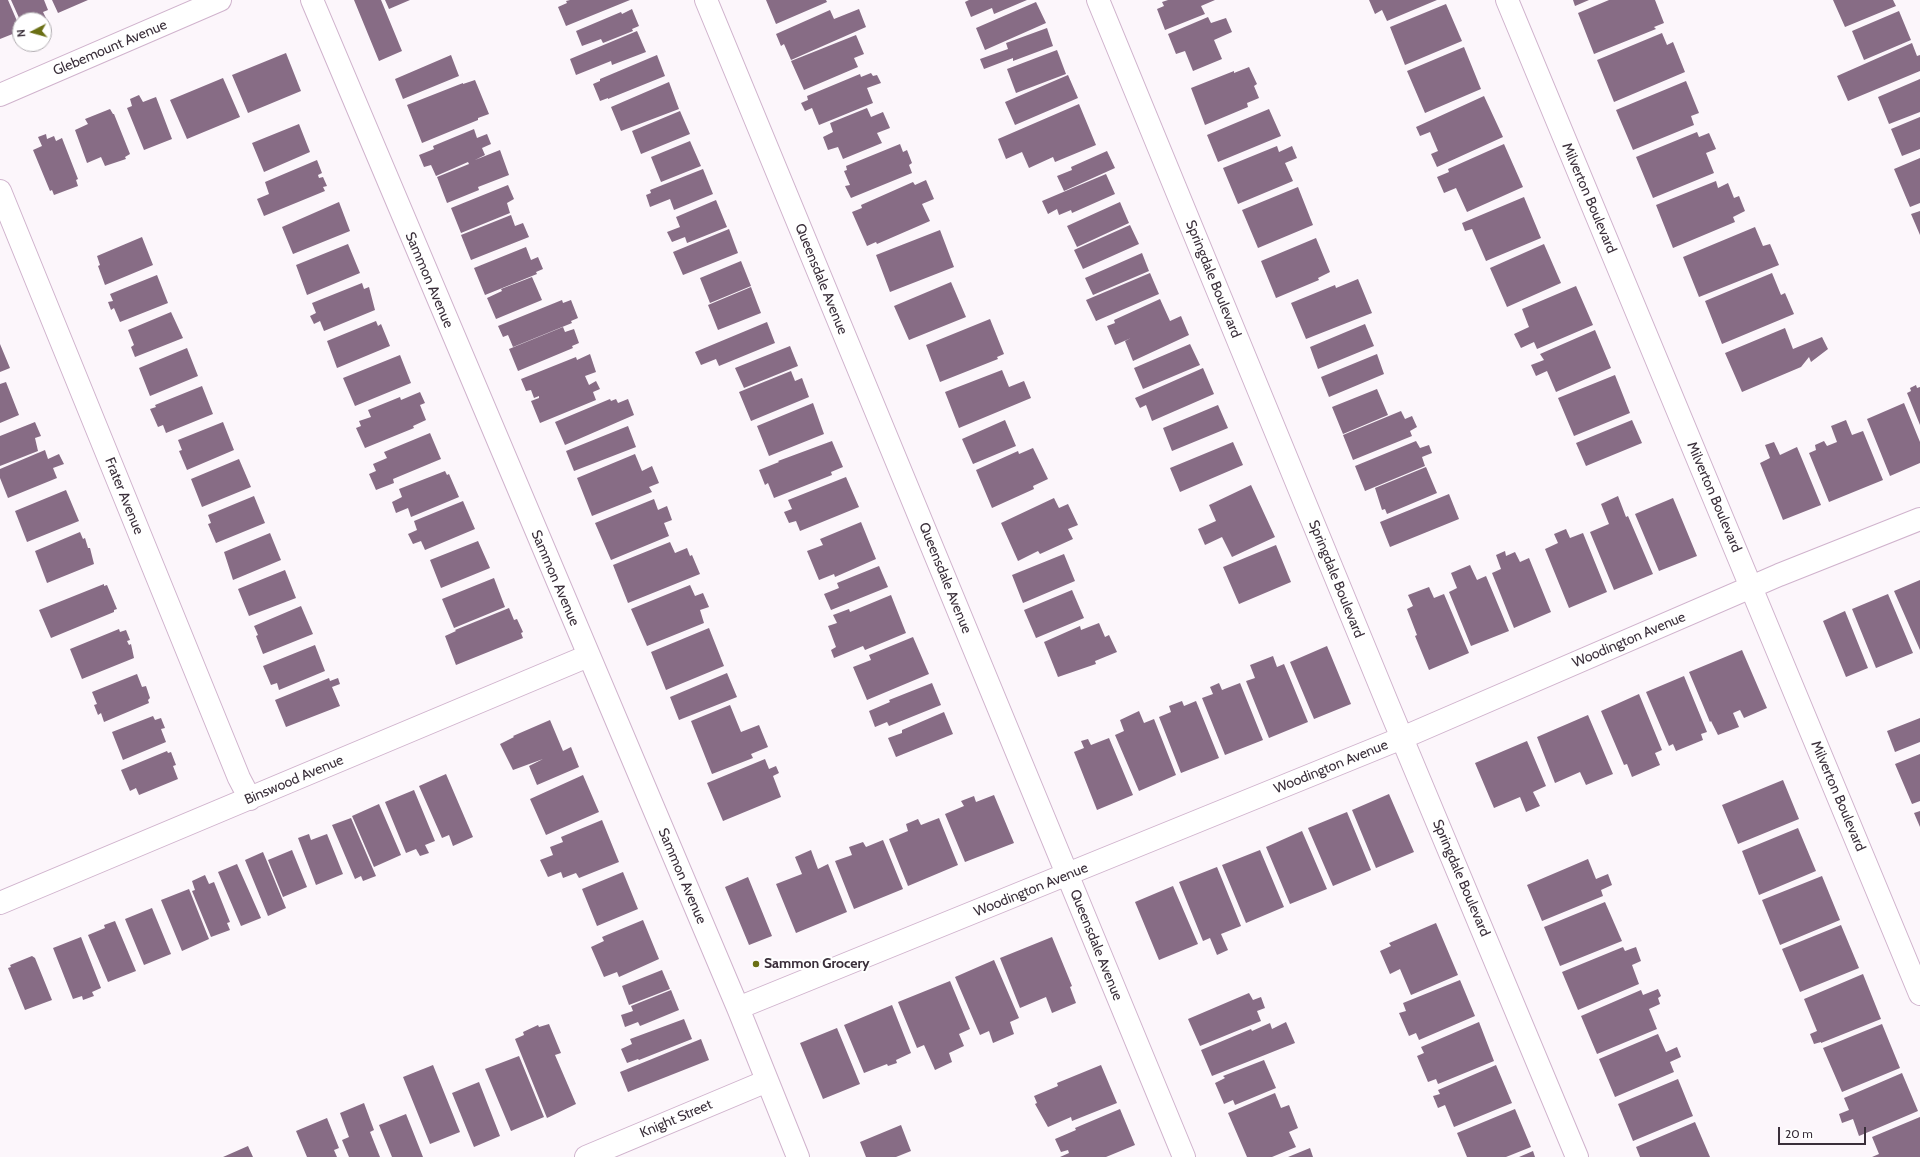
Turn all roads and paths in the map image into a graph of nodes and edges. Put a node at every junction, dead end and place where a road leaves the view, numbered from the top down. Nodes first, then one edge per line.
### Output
1 (220, 0) edge
2 (312, 0) edge
3 (706, 0) edge
4 (1098, 0) edge
5 (1507, 0) edge
6 (0, 95) edge
7 (0, 191) edge
8 (1920, 519) edge
9 (1751, 587) junction
10 (588, 656) junction
11 (1402, 738) junction
12 (250, 799) junction
13 (1067, 875) junction
14 (0, 904) edge
15 (1920, 994) edge
16 (738, 1008) junction
17 (767, 1081) junction
18 (586, 1157) edge
19 (798, 1157) edge
20 (1184, 1157) edge
21 (1577, 1157) edge

1 - 6 street, Glebemount Avenue
2 - 10 street, Sammon Avenue
3 - 13 street, Queensdale Avenue
4 - 11 street, Springdale Boulevard
5 - 9 street, Milverton Boulevard
7 - 12 street, Frater Avenue
8 - 9 street, Woodington Avenue
9 - 11 street, Woodington Avenue
9 - 15 street, Milverton Boulevard
10 - 12 street, Binswood Avenue
10 - 16 street, Sammon Avenue
11 - 13 street, Woodington Avenue
11 - 21 street, Springdale Boulevard
12 - 14 street, Binswood Avenue
13 - 16 street, Woodington Avenue
13 - 20 street, Queensdale Avenue
16 - 17 street, Sammon Avenue
17 - 18 street, Knight Street
17 - 19 street, Sammon Avenue

